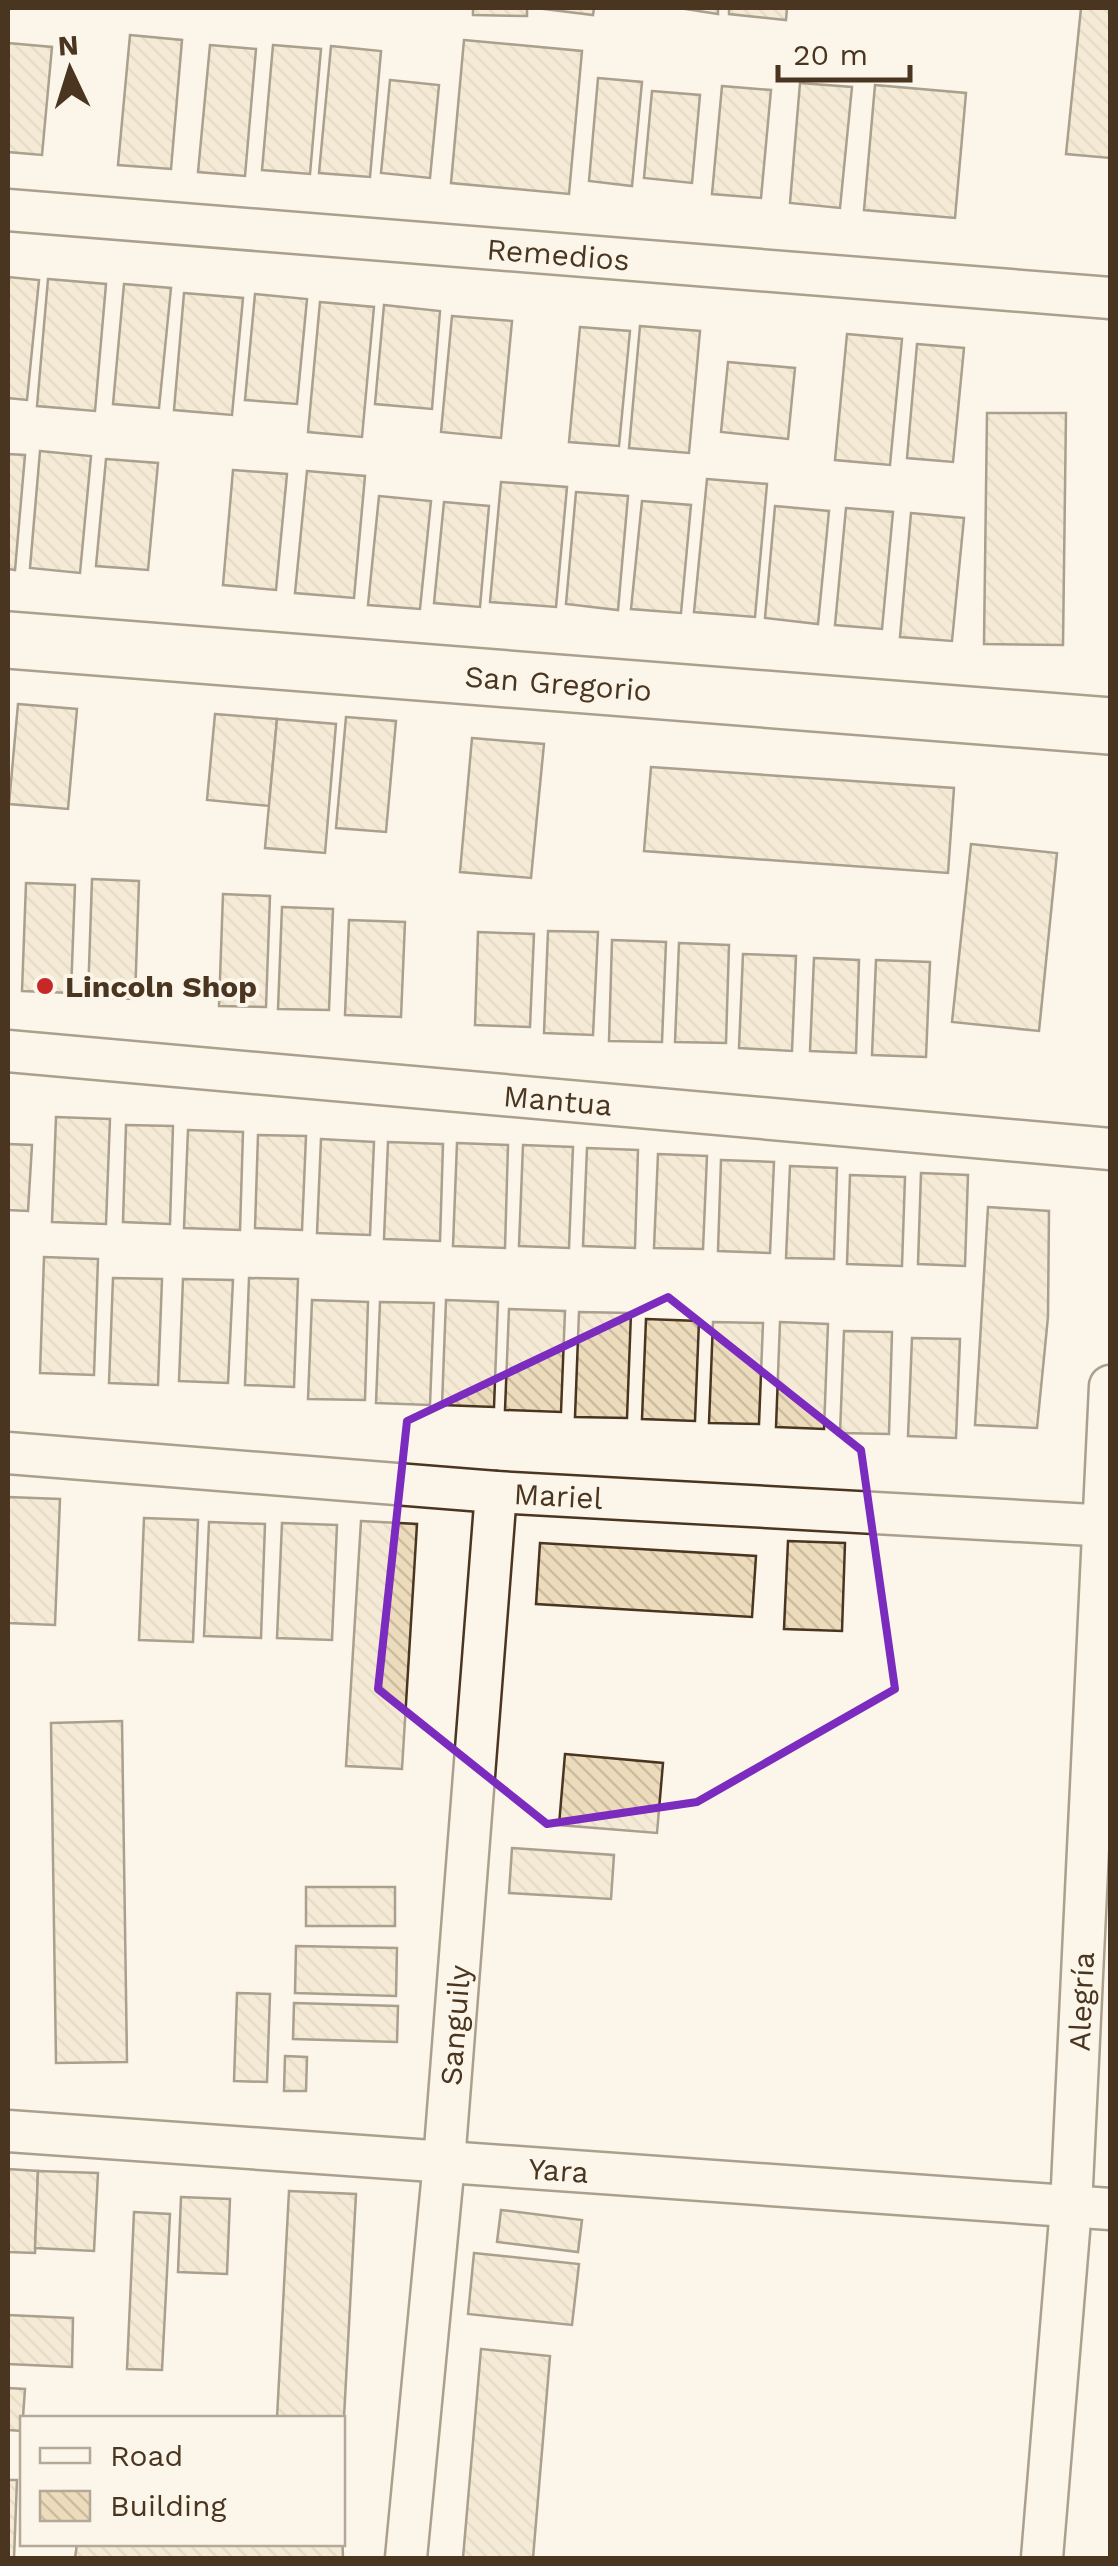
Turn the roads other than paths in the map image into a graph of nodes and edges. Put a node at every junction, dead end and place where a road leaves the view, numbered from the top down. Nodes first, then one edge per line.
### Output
1 (8, 210) edge
2 (1110, 298) edge
3 (8, 640) edge
4 (1110, 726) edge
5 (8, 1050) edge
6 (1110, 1149) edge
7 (1110, 1386) edge
8 (8, 1453) edge
9 (496, 1492) junction
10 (1106, 1526) edge
11 (8, 2131) edge
12 (444, 2162) junction
13 (1091, 2208) edge
14 (406, 2558) edge
15 (1042, 2558) edge

1 - 2 street, Remedios
3 - 4 street, San Gregorio
5 - 6 street, Mantua
7 - 10 street, Alegría
8 - 9 street, Mariel
9 - 10 street, Mariel
9 - 12 street, Sanguily
10 - 13 street, Alegría
11 - 12 street, Yara
12 - 13 street, Yara
12 - 14 street, Sanguily
13 - 15 street, Alegría

